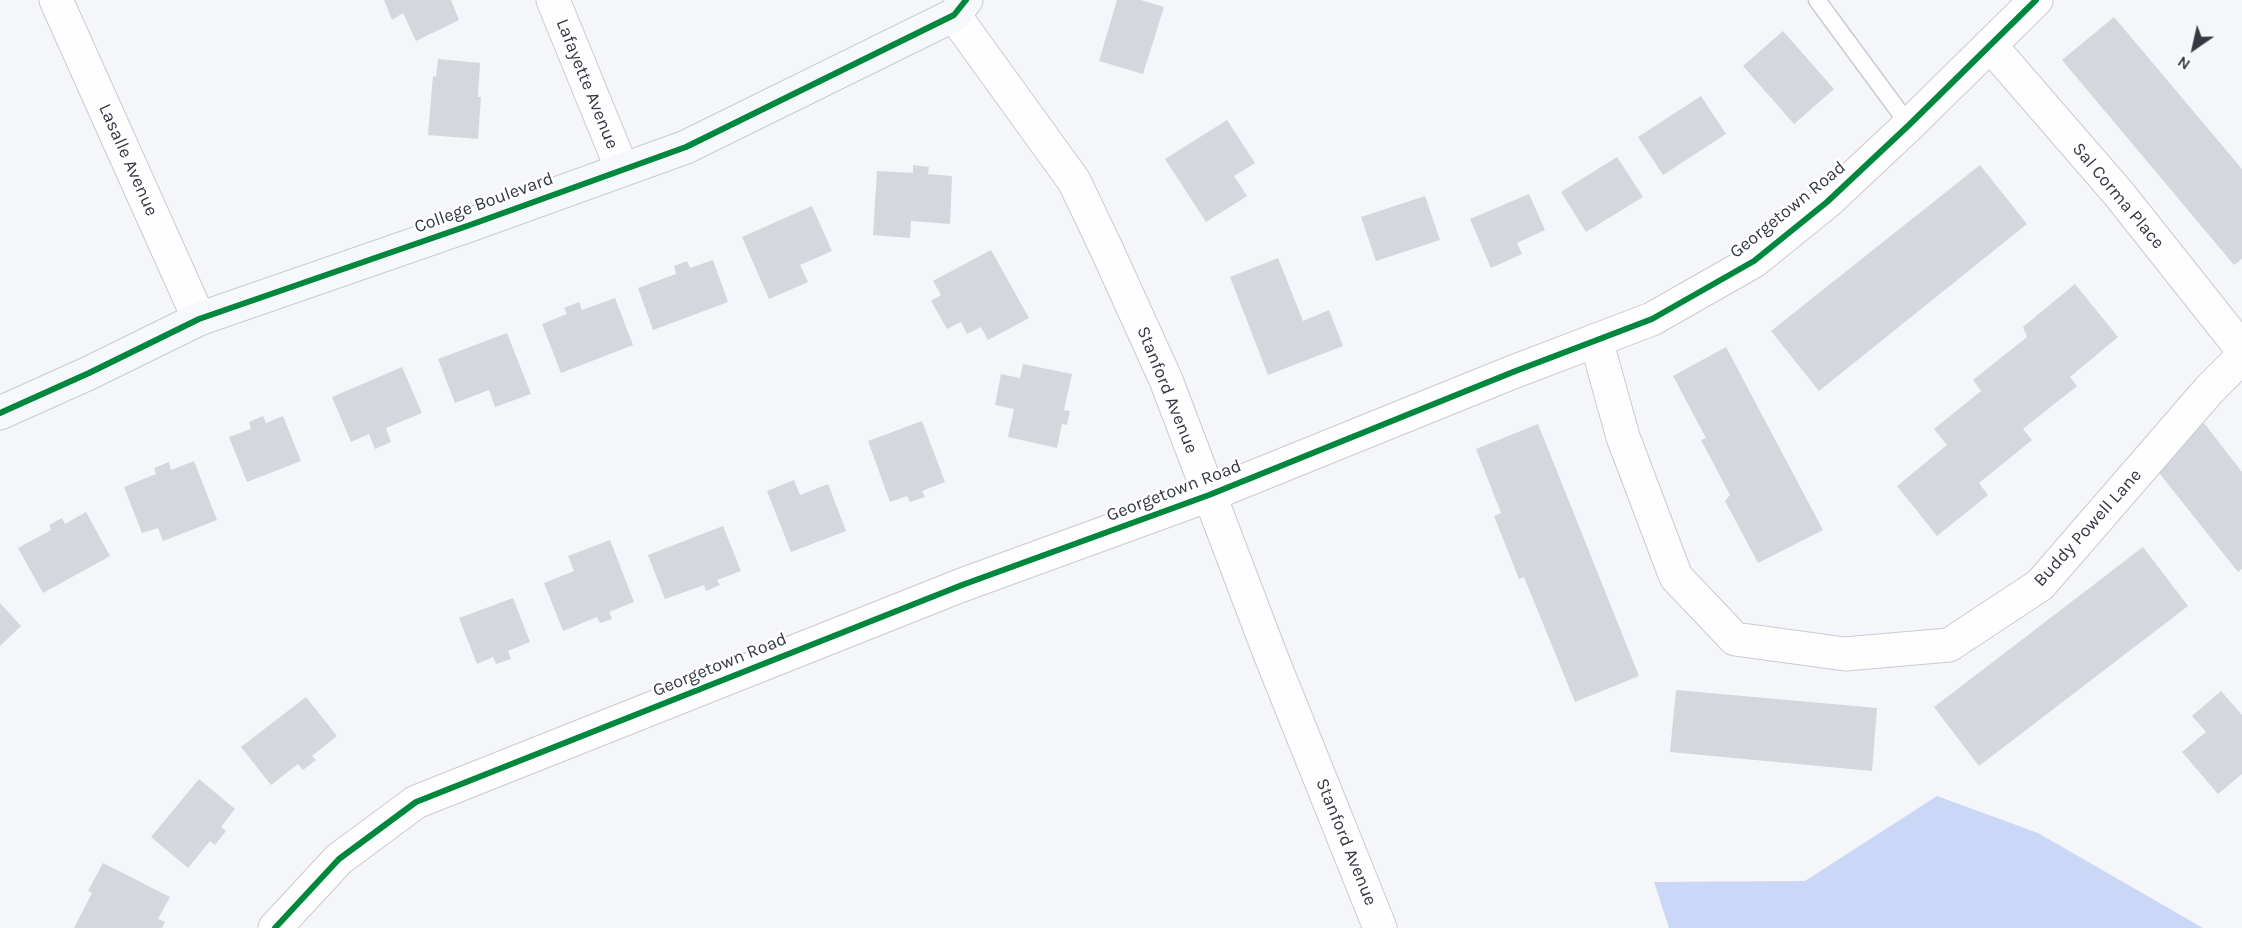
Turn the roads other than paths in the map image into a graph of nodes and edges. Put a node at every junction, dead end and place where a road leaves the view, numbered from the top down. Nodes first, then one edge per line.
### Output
1 (56, 0) edge
2 (553, 0) edge
3 (1817, 0) edge
4 (2036, 0) edge
5 (960, 7) edge
6 (1990, 45) junction
7 (1909, 125) junction
8 (621, 169) junction
9 (200, 319) junction
10 (1596, 340) junction
11 (2242, 349) edge
12 (2242, 357) edge
13 (0, 413) edge
14 (1209, 495) junction
15 (1378, 927) edge
16 (275, 928) edge

1 - 9 street, Lasalle Avenue
2 - 8 street, Lafayette Avenue
3 - 7 lane
4 - 6 street, Georgetown Road
5 - 8 street, College Boulevard
5 - 14 street, Stanford Avenue
6 - 7 street, Georgetown Road
6 - 11 street, Sal Corma Place
7 - 10 street, Georgetown Road
8 - 9 street, College Boulevard
9 - 13 street, College Boulevard
10 - 12 street, Buddy Powell Lane
10 - 14 street, Georgetown Road
14 - 15 street, Stanford Avenue
14 - 16 street, Georgetown Road

